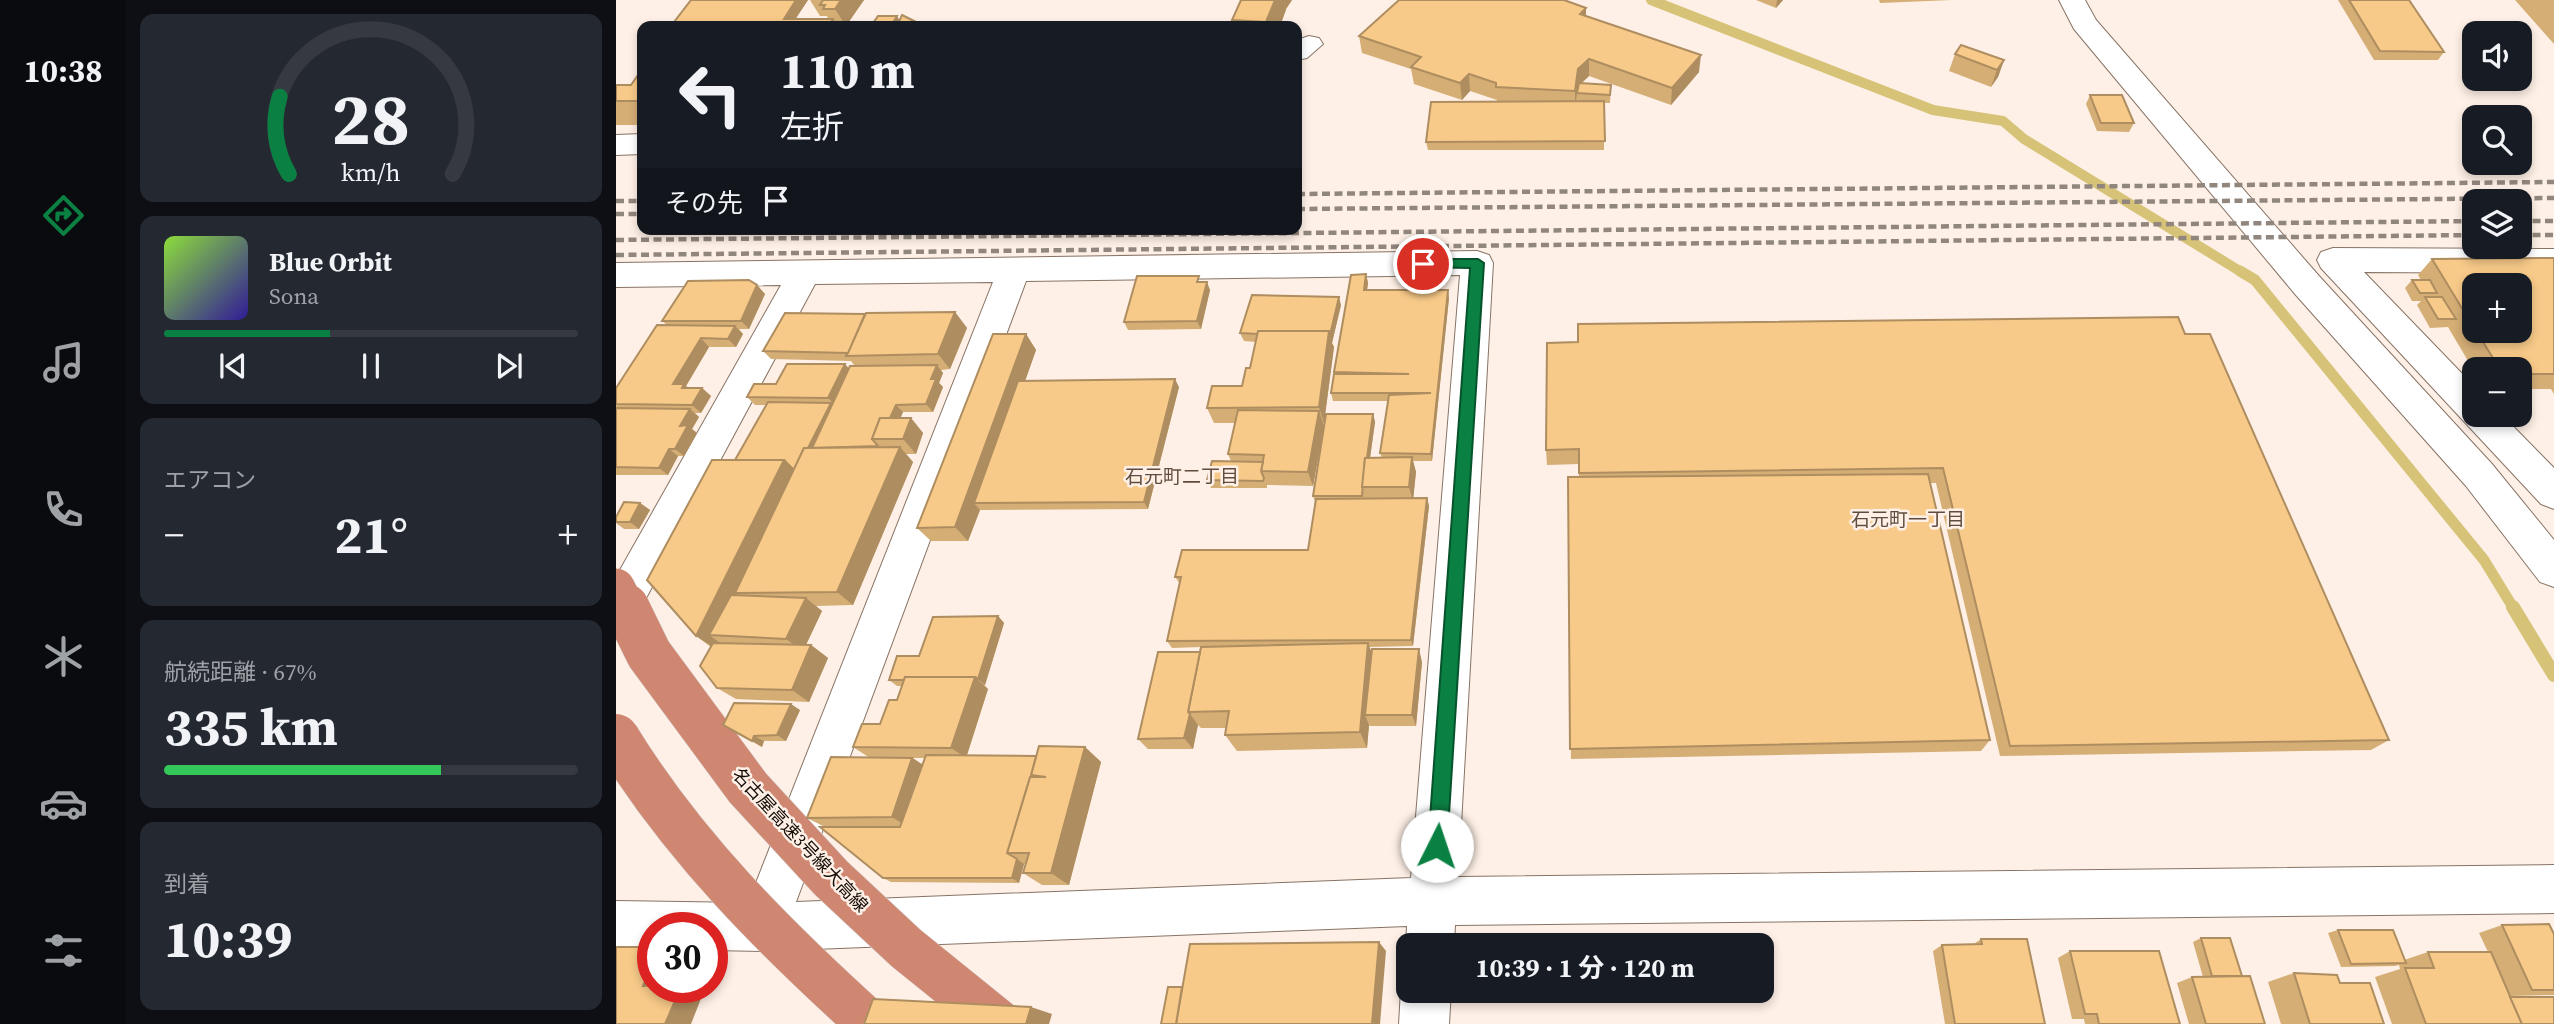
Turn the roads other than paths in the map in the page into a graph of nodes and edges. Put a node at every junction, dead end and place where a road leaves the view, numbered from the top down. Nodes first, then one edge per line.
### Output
1 (2072, 0) edge
2 (637, 144) edge
3 (616, 145) edge
4 (2554, 261) edge
5 (1014, 269) junction
6 (804, 273) junction
7 (616, 275) edge
8 (2462, 396) edge
9 (2491, 427) edge
10 (2554, 493) edge
11 (2554, 569) edge
12 (616, 587) edge
13 (616, 615) edge
14 (616, 737) edge
15 (2554, 889) edge
16 (1432, 923) edge
17 (616, 925) edge
18 (763, 927) junction
19 (1425, 1003) edge
20 (870, 1024) edge
21 (1000, 1024) edge
22 (1424, 1024) edge

1 - 11 street
2 - 3 street
4 - 8 street
5 - 6 street
5 - 16 street
5 - 18 street
6 - 7 street
6 - 13 street
9 - 10 street
12 - 21 highway, 名古屋高速3号線大高線, bridge
14 - 20 highway, bridge
15 - 16 street
16 - 18 street
17 - 18 street
19 - 22 street

